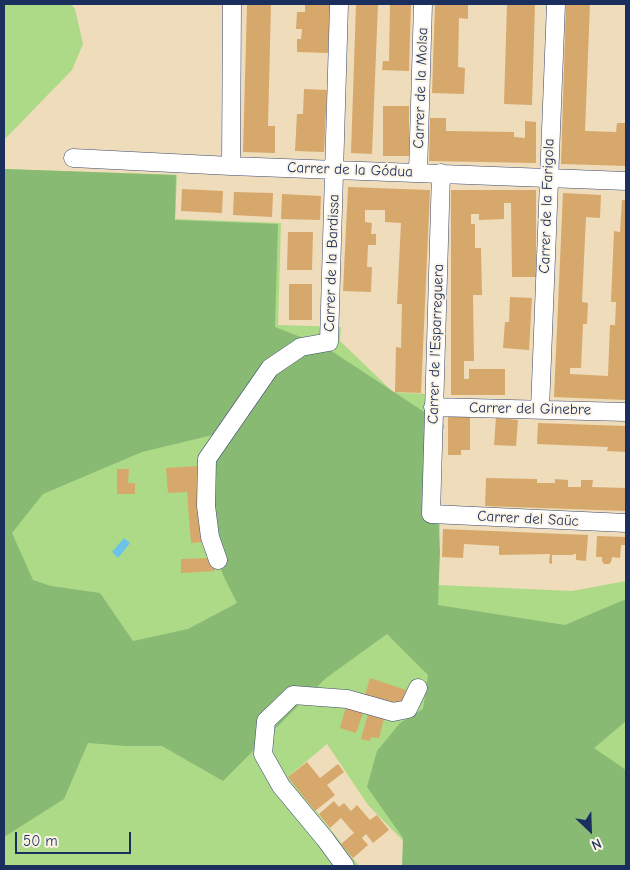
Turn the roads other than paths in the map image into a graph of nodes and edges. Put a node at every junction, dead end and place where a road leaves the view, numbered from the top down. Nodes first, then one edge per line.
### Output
1 (232, 4) edge
2 (339, 4) edge
3 (424, 4) edge
4 (556, 4) edge
5 (73, 158) dead end
6 (230, 166) junction
7 (335, 170) junction
8 (418, 173) junction
9 (441, 173) junction
10 (548, 178) junction
11 (626, 181) edge
12 (434, 407) junction
13 (540, 409) junction
14 (626, 412) edge
15 (431, 514) joint
16 (626, 523) edge
17 (218, 560) dead end
18 (418, 688) dead end
19 (345, 866) edge

1 - 6 street
2 - 7 street, Carrer de la Bardissa
3 - 8 street, Carrer de la Molsa
4 - 10 street, Carrer de la Farigola
5 - 6 street, Carrer de la Gódua
6 - 7 street, Carrer de la Gódua
7 - 8 street, Carrer de la Gódua
7 - 17 street, Carrer de la Bardissa
8 - 9 street, Carrer de la Gódua
9 - 10 street, Carrer de la Gódua
9 - 12 street, Carrer de l'Esparreguera
10 - 11 street, Carrer de la Gódua
10 - 13 street, Carrer de la Farigola
12 - 13 street, Carrer del Ginebre
12 - 15 street, Carrer de l'Esparreguera
13 - 14 street, Carrer del Ginebre
15 - 16 street, Carrer del Saüc
18 - 19 street

